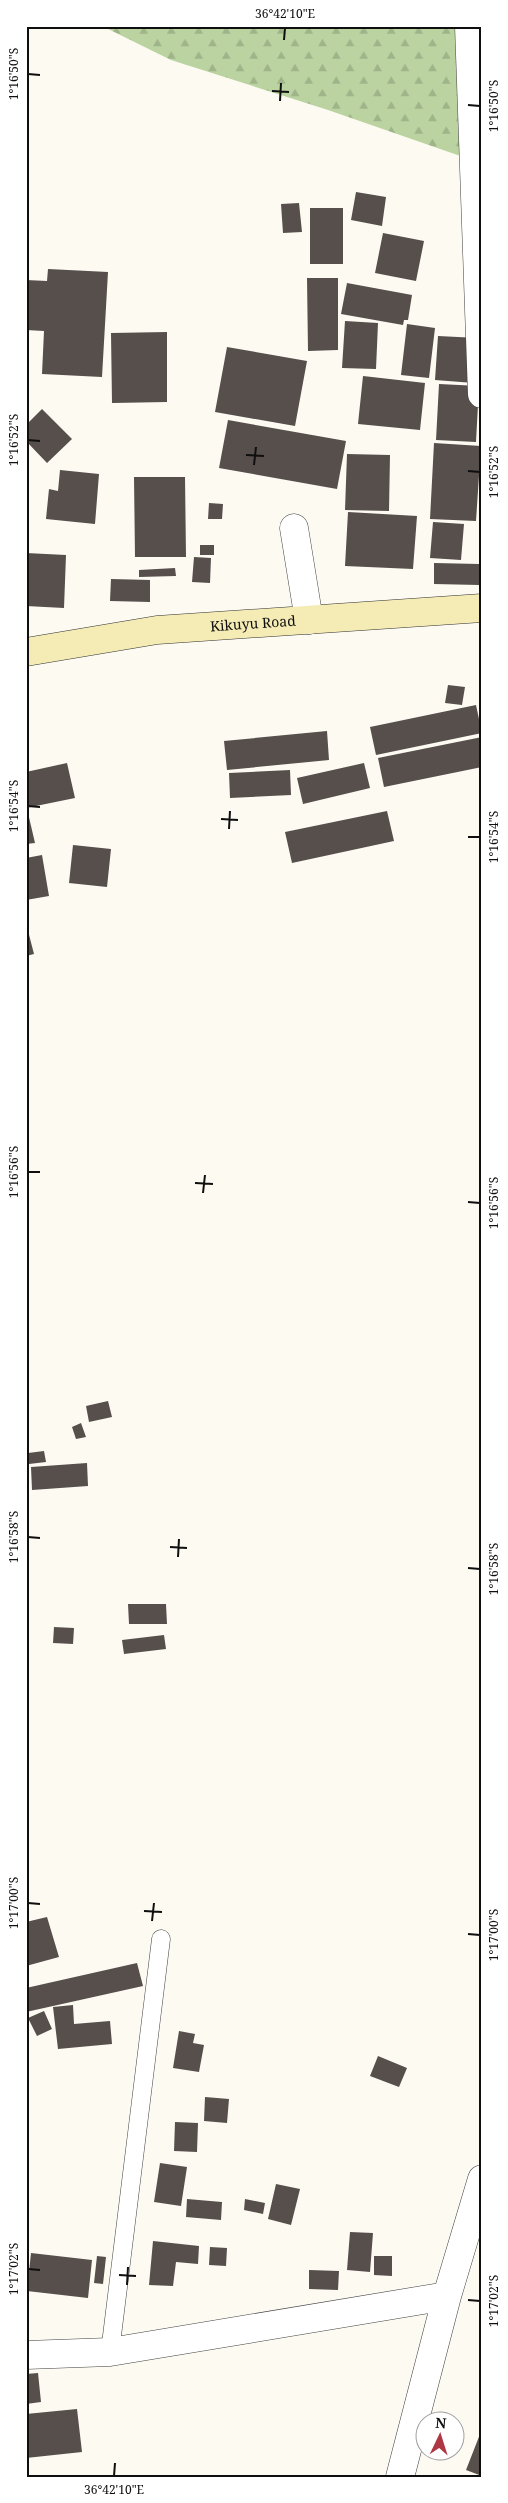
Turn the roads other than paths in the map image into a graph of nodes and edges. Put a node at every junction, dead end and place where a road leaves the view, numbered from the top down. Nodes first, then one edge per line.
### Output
1 (469, 26) edge
2 (482, 394) edge
3 (294, 528) dead end
4 (482, 608) edge
5 (308, 620) junction
6 (26, 652) edge
7 (161, 1938) dead end
8 (482, 2180) edge
9 (447, 2296) junction
10 (110, 2352) junction
11 (26, 2355) edge
12 (400, 2477) edge

1 - 2 street
3 - 5 street
4 - 5 main road, Kikuyu Road
5 - 6 main road, Kikuyu Road
7 - 10 lane
8 - 9 street
9 - 10 street
9 - 12 street
10 - 11 street

